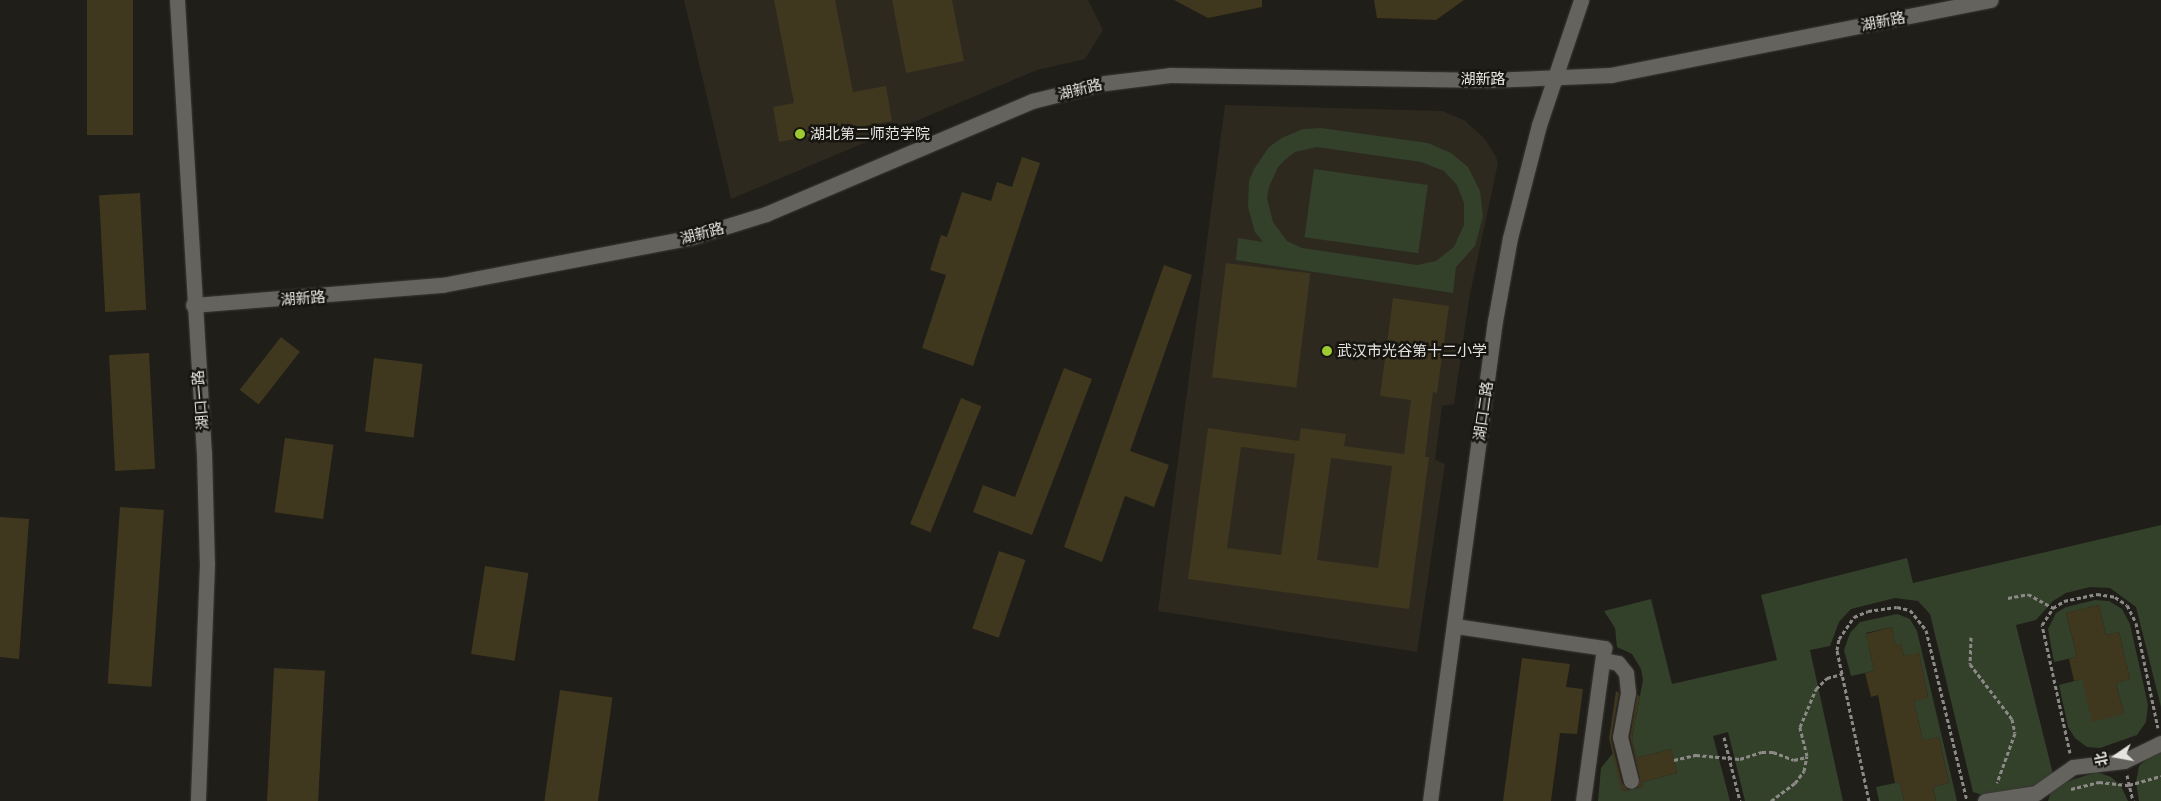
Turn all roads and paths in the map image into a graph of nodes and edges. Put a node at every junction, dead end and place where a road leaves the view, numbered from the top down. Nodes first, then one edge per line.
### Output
1 (177, 0) edge
2 (1581, 0) edge
3 (1991, 0) edge
4 (1554, 77) junction
5 (193, 305) junction
6 (2008, 598) dead end
7 (2053, 608) junction
8 (1455, 626) junction
9 (1971, 636) dead end
10 (1603, 660) junction
11 (1842, 674) junction
12 (1724, 737) dead end
13 (2160, 737) edge
14 (1807, 756) junction
15 (1729, 757) junction
16 (1674, 760) dead end
17 (2124, 761) junction
18 (2073, 767) junction
19 (2161, 776) edge
20 (1631, 781) dead end
21 (2129, 785) junction
22 (2066, 792) dead end
23 (198, 801) edge
24 (1430, 801) edge
25 (1582, 801) edge
26 (1740, 801) edge
27 (1771, 801) edge
28 (1869, 801) edge
29 (1967, 801) edge
30 (1985, 801) edge
31 (2133, 801) edge

1 - 5 street, 湖口一路
2 - 4 street, 湖口二路
3 - 4 street, 湖新路
4 - 5 street, 湖新路
4 - 8 street, 湖口二路
5 - 23 street, 湖口一路
6 - 7 path
7 - 13 path
7 - 18 path
8 - 10 street
8 - 24 street, 湖口二路
9 - 30 path
10 - 20 street
10 - 25 street
11 - 14 path
11 - 28 path
11 - 29 path
12 - 15 path
13 - 17 street
14 - 15 path
14 - 27 path
15 - 16 path
15 - 26 path
17 - 18 street
17 - 21 path
18 - 30 street
19 - 21 path
21 - 22 path
21 - 31 path

